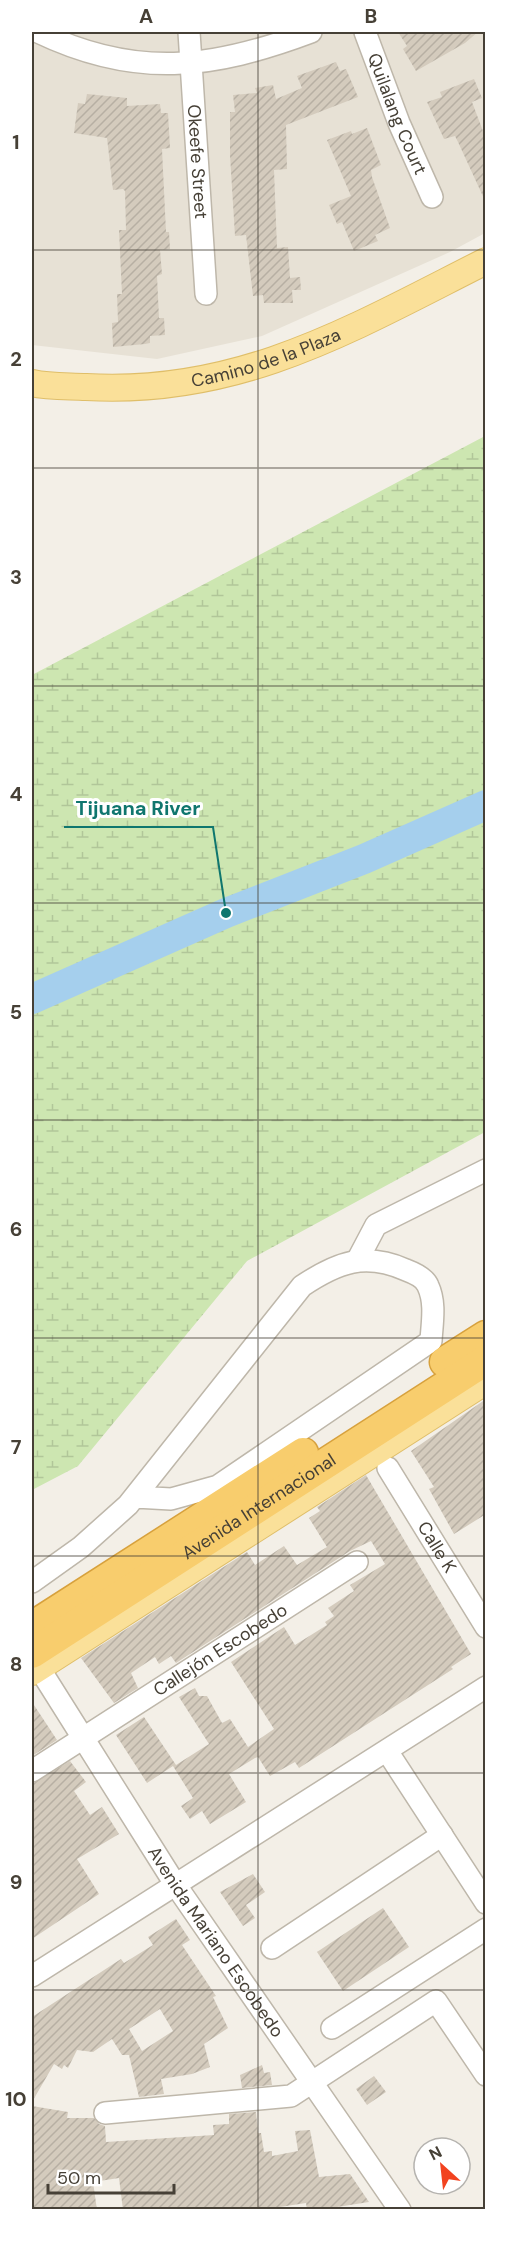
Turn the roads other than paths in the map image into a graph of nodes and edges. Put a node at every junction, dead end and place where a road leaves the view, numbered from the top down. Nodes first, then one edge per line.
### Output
1 (38, 32) edge
2 (189, 32) edge
3 (311, 32) edge
4 (365, 32) edge
5 (192, 64) junction
6 (432, 197) dead end
7 (486, 261) edge
8 (206, 294) dead end
9 (32, 383) edge
10 (486, 1170) edge
11 (357, 1261) junction
12 (486, 1336) edge
13 (486, 1347) edge
14 (486, 1355) edge
15 (486, 1360) edge
16 (486, 1381) edge
17 (388, 1468) dead end
18 (135, 1497) junction
19 (357, 1563) dead end
20 (32, 1582) edge
21 (32, 1627) edge
22 (486, 1627) edge
23 (32, 1637) edge
24 (33, 1660) edge
25 (486, 1687) edge
26 (82, 1738) junction
27 (387, 1751) junction
28 (32, 1771) edge
29 (442, 1835) junction
30 (175, 1884) junction
31 (486, 1903) edge
32 (486, 1929) edge
33 (272, 1948) dead end
34 (32, 1976) edge
35 (332, 2028) dead end
36 (486, 2075) edge
37 (312, 2083) junction
38 (105, 2113) dead end
39 (400, 2210) edge

1 - 5 street
2 - 5 street, Okeefe Street
3 - 5 street
4 - 6 street, Quilalang Court
5 - 8 street, Okeefe Street
7 - 9 main road, Camino de la Plaza
10 - 11 street
11 - 18 street
11 - 18 street
12 - 21 highway, Avenida Internacional
13 - 23 highway
14 - 24 highway
15 - 24 highway, Avenida Internacional
16 - 24 main road, Avenida Internacional
17 - 22 street, Calle K
18 - 20 street
19 - 26 street, Callejón Escobedo
24 - 26 street, Avenida Mariano Escobedo
25 - 27 street
26 - 28 street, Callejón Escobedo
26 - 30 street, Avenida Mariano Escobedo
27 - 29 street
27 - 30 street
29 - 31 street
29 - 33 street
30 - 34 street
30 - 37 street, Avenida Mariano Escobedo
32 - 35 street
36 - 37 street
37 - 38 street
37 - 39 street, Avenida Mariano Escobedo

